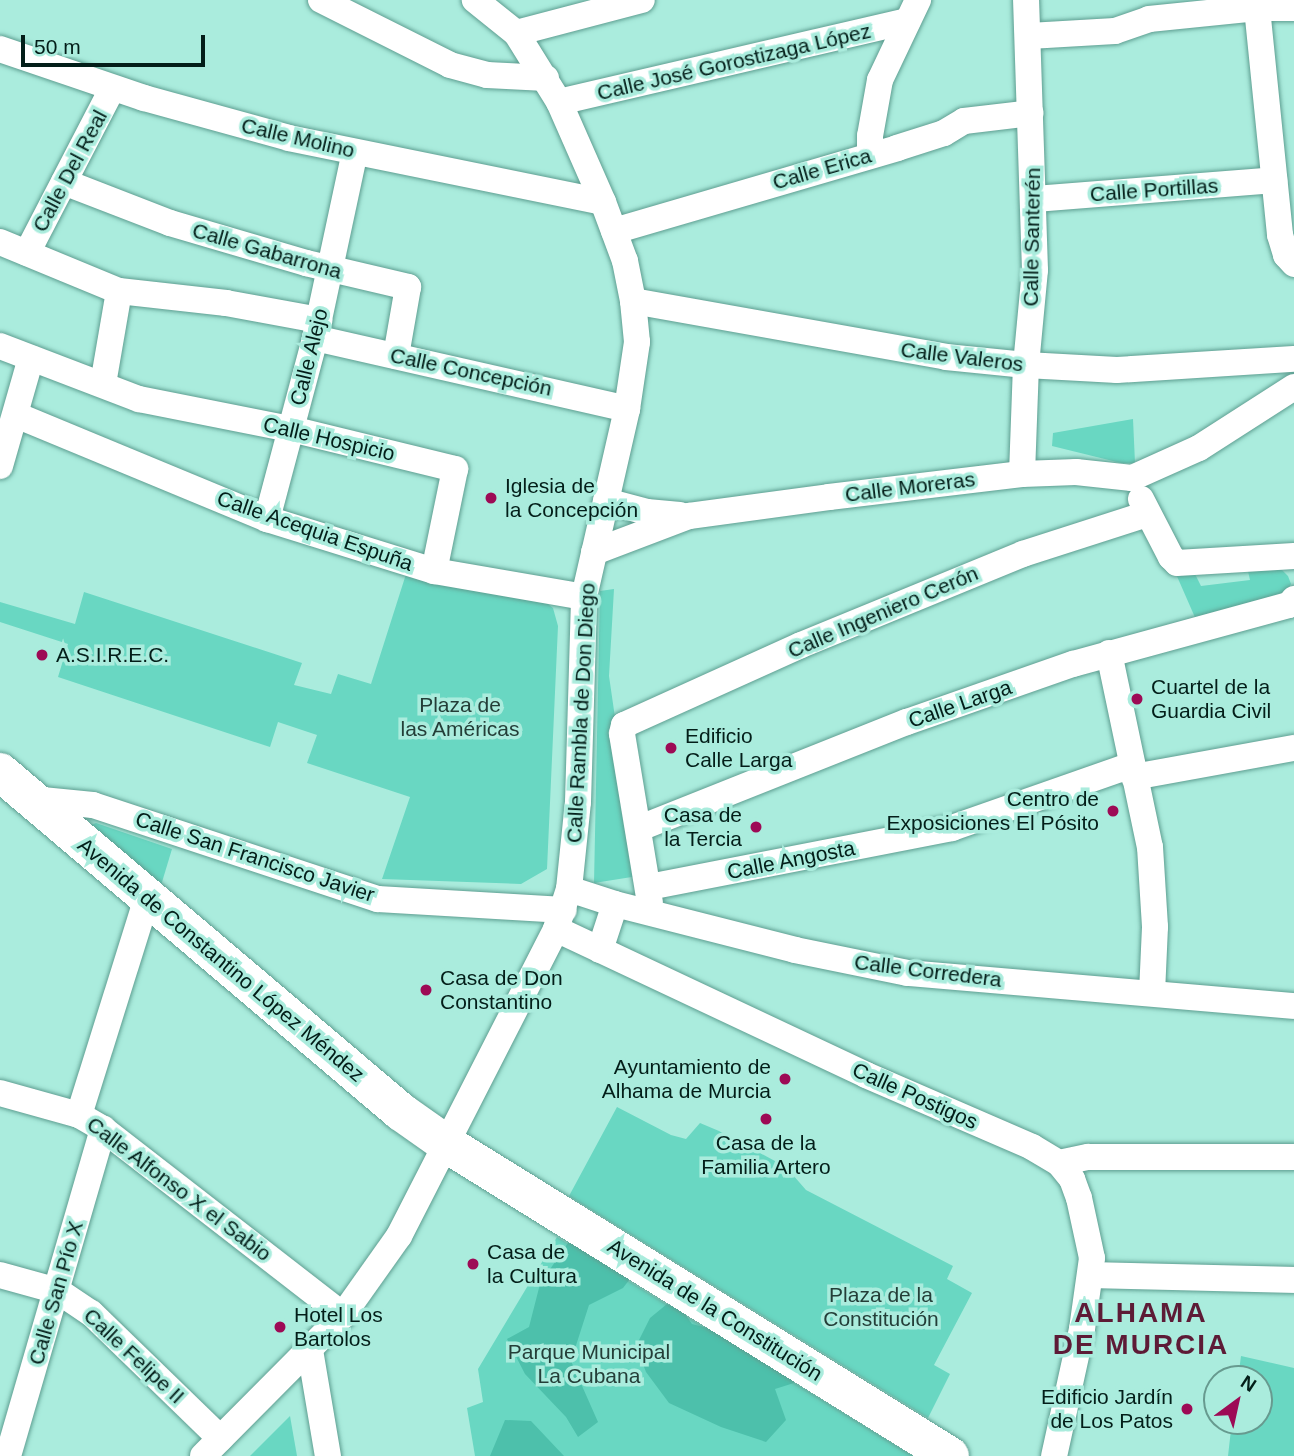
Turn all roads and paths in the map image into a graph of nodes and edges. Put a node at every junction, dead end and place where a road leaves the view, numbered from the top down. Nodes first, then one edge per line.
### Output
1 (321, 0) edge
2 (475, 0) edge
3 (642, 0) edge
4 (1026, 0) edge
5 (1257, 8) junction
6 (1294, 8) edge
7 (913, 11) edge
8 (516, 33) junction
9 (1029, 36) junction
10 (0, 49) edge
11 (546, 78) junction
12 (112, 89) junction
13 (559, 102) junction
14 (1031, 113) junction
15 (355, 152) junction
16 (870, 155) junction
17 (1280, 161) edge
18 (64, 182) junction
19 (1035, 199) junction
20 (603, 202) junction
21 (614, 231) junction
22 (0, 242) edge
23 (27, 253) junction
24 (1294, 264) edge
25 (330, 270) junction
26 (119, 291) junction
27 (633, 301) junction
28 (317, 329) junction
29 (0, 346) edge
30 (396, 356) junction
31 (31, 358) junction
32 (1294, 359) edge
33 (1026, 365) junction
34 (103, 384) junction
35 (1294, 387) edge
36 (627, 409) junction
37 (16, 415) junction
38 (291, 429) junction
39 (0, 466) edge
40 (1022, 474) junction
41 (1132, 478) junction
42 (606, 501) junction
43 (1147, 514) junction
44 (689, 516) junction
45 (267, 519) junction
46 (594, 552) junction
47 (1294, 556) edge
48 (434, 571) junction
49 (584, 597) junction
50 (1291, 602) edge
51 (1109, 653) junction
52 (580, 724) junction
53 (624, 725) junction
54 (1294, 748) edge
55 (1133, 771) junction
56 (0, 772) edge
57 (31, 799) junction
58 (640, 828) junction
59 (649, 887) junction
60 (147, 898) junction
61 (615, 904) junction
62 (563, 910) junction
63 (650, 914) junction
64 (600, 950) junction
65 (1152, 993) junction
66 (1294, 1006) edge
67 (0, 1093) edge
68 (79, 1115) junction
69 (103, 1129) junction
70 (445, 1143) junction
71 (1294, 1157) edge
72 (1059, 1163) junction
73 (0, 1275) edge
74 (1092, 1275) junction
75 (1294, 1280) edge
76 (58, 1291) junction
77 (343, 1315) junction
78 (310, 1350) junction
79 (212, 1447) edge
80 (8, 1456) edge
81 (328, 1456) edge
82 (950, 1456) edge
83 (1054, 1456) edge

1 - 11 street
2 - 8 street, Calle Rambla de Don Diego
3 - 8 street
4 - 9 street, Calle Santerén
5 - 6 street
5 - 9 street
5 - 17 street
7 - 13 street, Calle José Gorostizaga López
7 - 16 street
8 - 11 street, Calle Rambla de Don Diego
9 - 14 street, Calle Santerén
10 - 12 street, Calle Molino
11 - 13 street, Calle Rambla de Don Diego
12 - 15 street, Calle Molino
12 - 18 street, Calle Del Real
13 - 20 street, Calle Rambla de Don Diego
14 - 16 street, Calle Erica
14 - 19 street, Calle Santerén
15 - 20 street, Calle Molino
15 - 25 street, Calle Alejo
16 - 21 street, Calle Erica
17 - 19 street, Calle Portillas
17 - 24 street
18 - 23 street, Calle Del Real
18 - 25 street, Calle Gabarrona
19 - 33 street, Calle Santerén
20 - 21 street, Calle Rambla de Don Diego
21 - 27 street, Calle Rambla de Don Diego
22 - 23 street, Calle Concepción
23 - 26 street, Calle Concepción
25 - 28 street, Calle Alejo
25 - 30 street, Calle Gabarrona
26 - 28 street, Calle Concepción
26 - 34 street
27 - 33 street, Calle Valeros
27 - 36 street, Calle Rambla de Don Diego
28 - 30 street, Calle Concepción
28 - 38 street, Calle Alejo
29 - 31 street, Calle Hospicio
30 - 36 street, Calle Concepción
31 - 34 street, Calle Hospicio
31 - 37 street
32 - 33 street, Calle Valeros
33 - 40 street, Calle Santerén
34 - 38 street, Calle Hospicio
35 - 41 street
36 - 42 street, Calle Rambla de Don Diego
37 - 39 street
37 - 45 street, Calle Acequia Espuña
38 - 45 street, Calle Alejo
38 - 48 street, Calle Hospicio
40 - 41 street, Calle Moreras
40 - 44 street, Calle Moreras
41 - 43 street
42 - 44 street, Calle Moreras
42 - 46 street, Calle Rambla de Don Diego
43 - 47 street
43 - 53 street, Calle Ingeniero Cerón
44 - 46 street, Calle Moreras
45 - 48 street, Calle Acequia Espuña
46 - 49 street, Calle Rambla de Don Diego
48 - 49 street, Calle Acequia Espuña
49 - 52 street, Calle Rambla de Don Diego
50 - 51 street, Calle Larga
51 - 55 street
51 - 58 street, Calle Larga
52 - 53 street
52 - 62 street, Calle Rambla de Don Diego
53 - 58 street, Calle Rambla de Don Diego
54 - 55 street, Calle Angosta
55 - 59 street, Calle Angosta
55 - 65 street
56 - 57 main road, Avenida de Constantino López Méndez
57 - 60 main road, Avenida de Constantino López Méndez
57 - 62 street, Calle San Francisco Javier
58 - 59 street, Calle Rambla de Don Diego
59 - 63 street, Calle Rambla de Don Diego
60 - 68 street
60 - 70 main road, Avenida de Constantino López Méndez
61 - 62 street, Calle Corredera
61 - 63 street, Calle Corredera
61 - 64 street
62 - 64 street, Calle Postigos
62 - 70 street
63 - 65 street, Calle Corredera
64 - 72 street, Calle Postigos
65 - 66 street, Calle Corredera
67 - 68 street, Calle Alfonso X el Sabio
68 - 69 street, Calle Alfonso X el Sabio
69 - 76 street, Calle San Pío X
69 - 77 street, Calle Alfonso X el Sabio
70 - 77 street
70 - 82 main road, Avenida de la Constitución
71 - 72 street
72 - 74 street
73 - 76 street, Calle Felipe II
74 - 75 street
74 - 83 street
76 - 79 street, Calle Felipe II
76 - 80 street, Calle San Pío X
77 - 78 street
78 - 79 street
78 - 81 street

